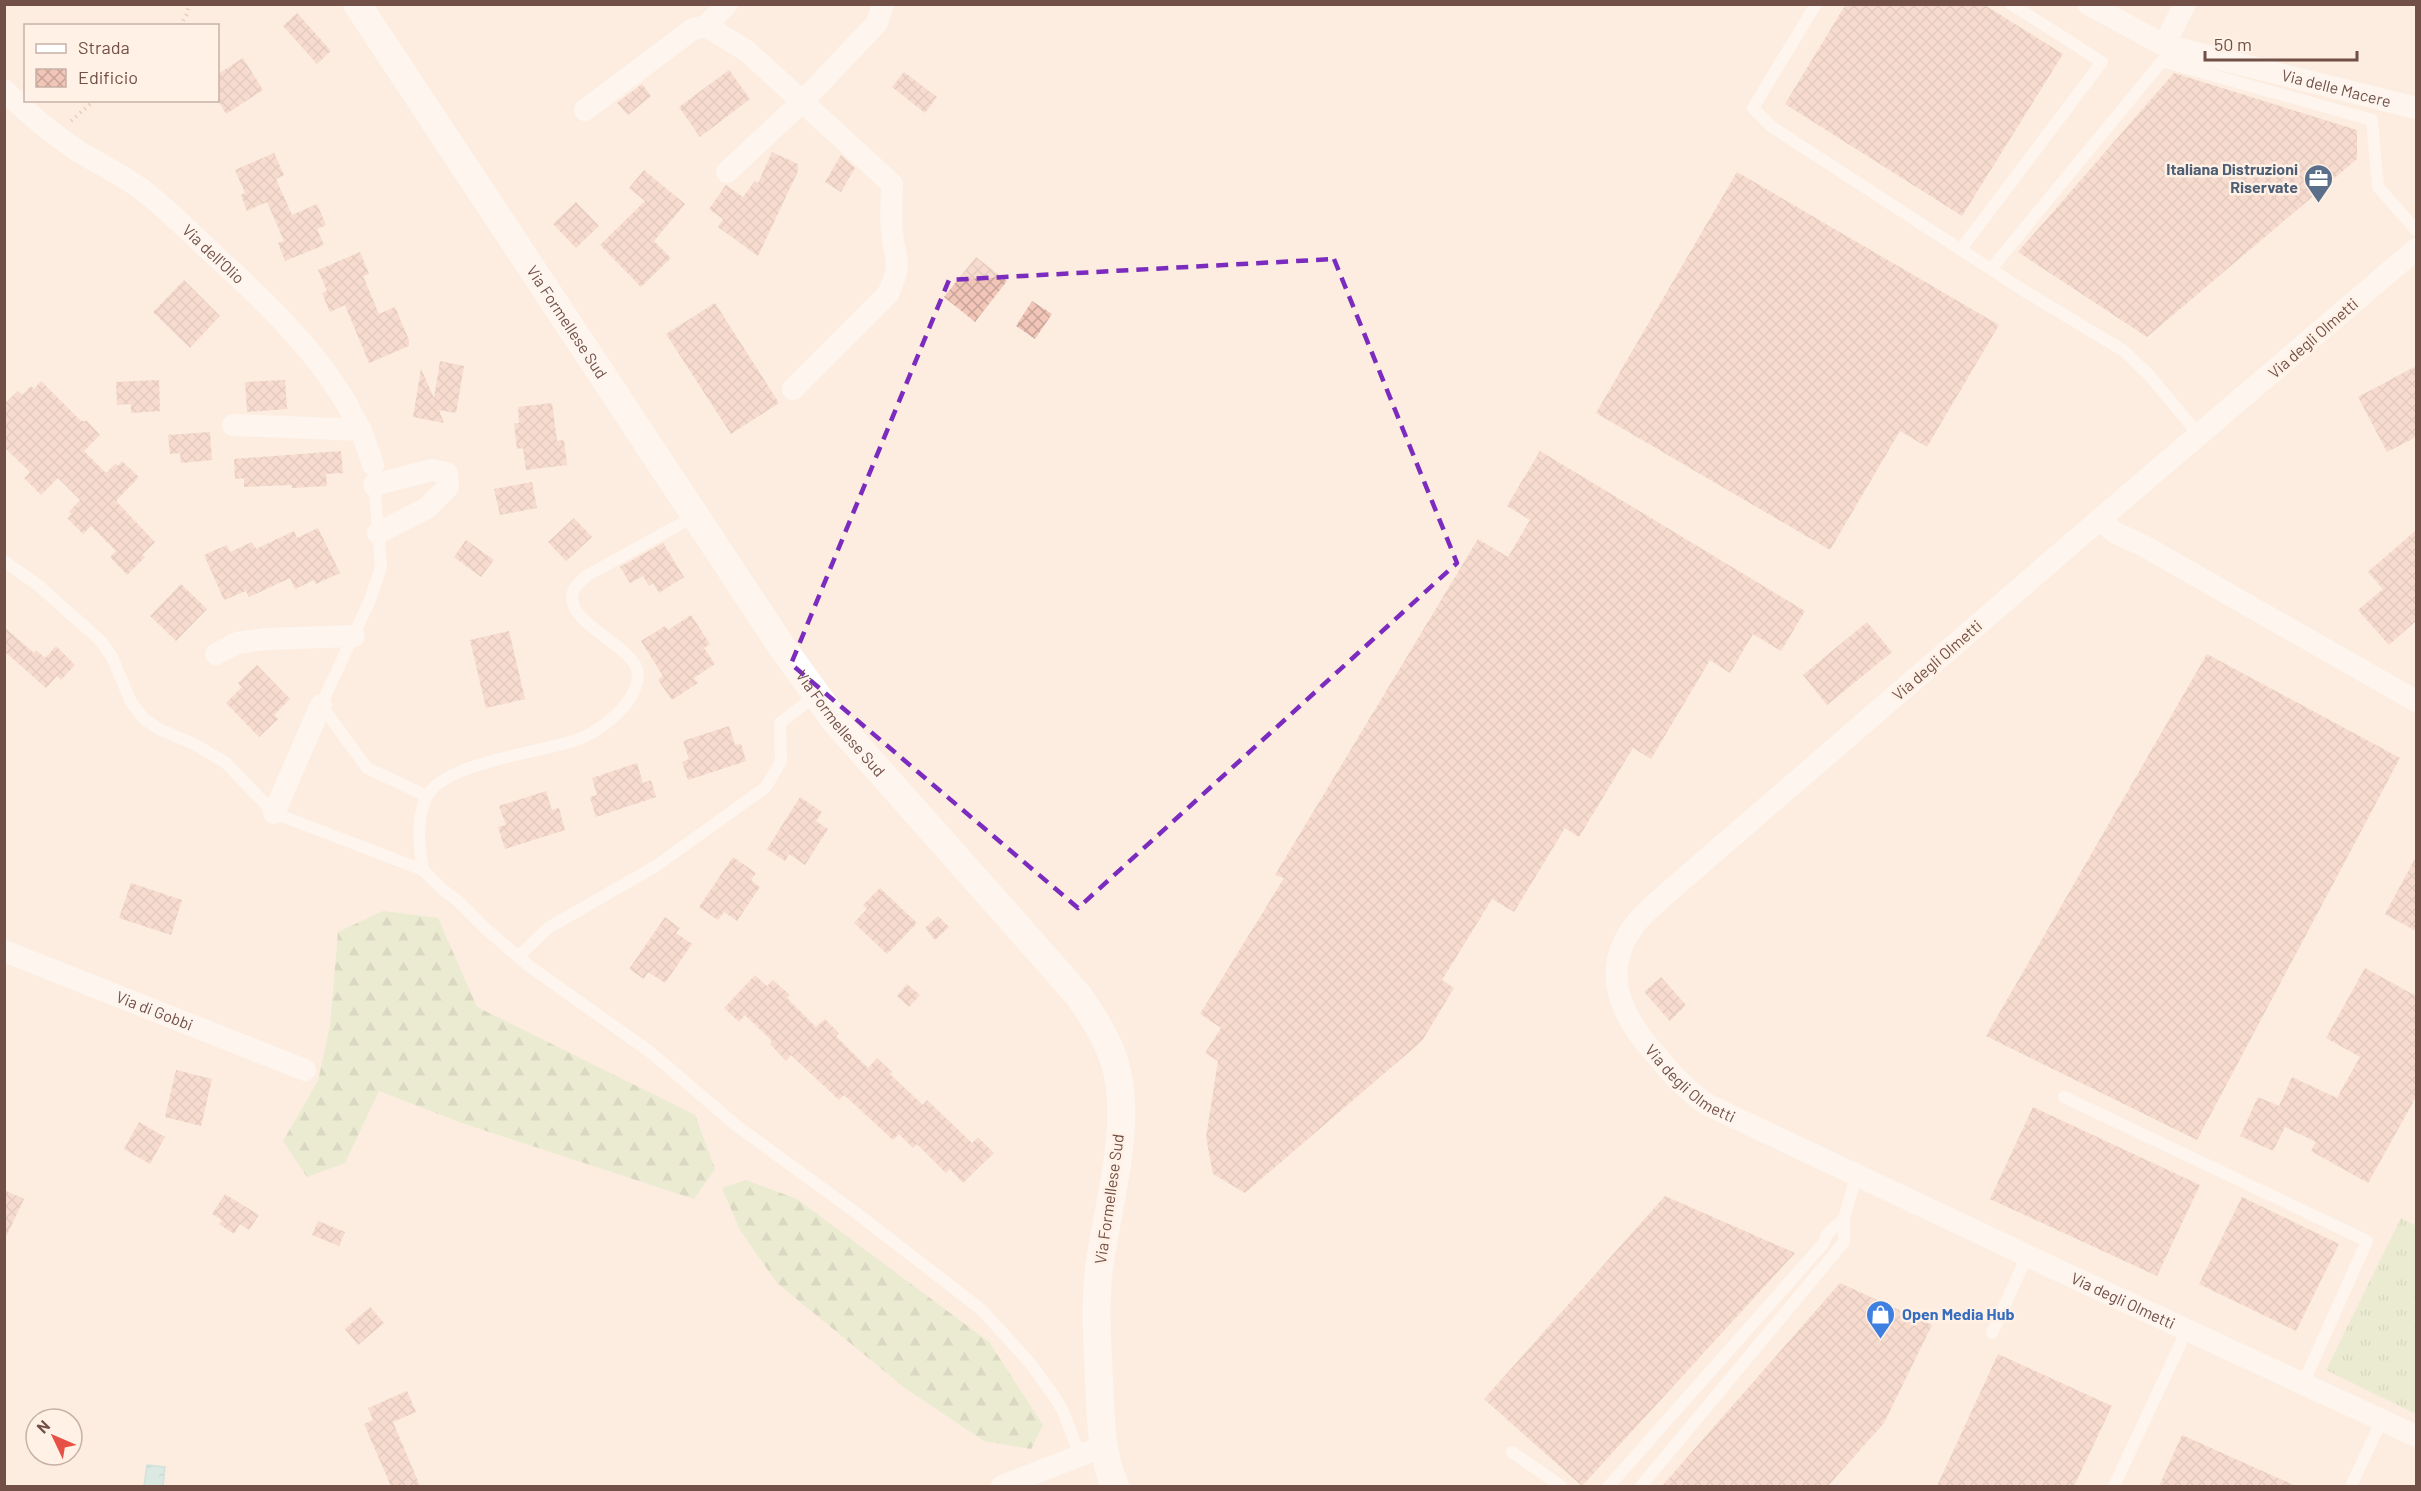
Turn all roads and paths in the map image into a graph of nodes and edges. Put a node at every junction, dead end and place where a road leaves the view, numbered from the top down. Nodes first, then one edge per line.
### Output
1 (189, 4) edge
2 (357, 4) edge
3 (727, 4) edge
4 (883, 4) edge
5 (1816, 4) edge
6 (2011, 4) edge
7 (2088, 4) edge
8 (2185, 4) edge
9 (181, 24) edge
10 (706, 26) junction
11 (2164, 45) junction
12 (4, 90) edge
13 (803, 101) junction
14 (93, 102) edge
15 (2416, 108) edge
16 (585, 110) dead end
17 (55, 135) junction
18 (727, 172) dead end
19 (2416, 231) edge
20 (1961, 249) junction
21 (2416, 249) edge
22 (1991, 269) junction
23 (793, 389) dead end
24 (233, 425) dead end
25 (361, 430) junction
26 (2199, 435) junction
27 (374, 475) junction
28 (695, 516) junction
29 (2099, 519) junction
30 (378, 533) junction
31 (4, 561) edge
32 (354, 636) junction
33 (216, 654) dead end
34 (816, 695) junction
35 (2416, 701) edge
36 (321, 705) junction
37 (427, 796) junction
38 (274, 813) junction
39 (423, 870) junction
40 (4, 951) edge
41 (518, 957) junction
42 (305, 1070) dead end
43 (2064, 1097) dead end
44 (1856, 1176) junction
45 (1844, 1219) junction
46 (2027, 1256) junction
47 (2187, 1330) junction
48 (1992, 1333) dead end
49 (2303, 1384) junction
50 (2382, 1420) junction
51 (2416, 1436) edge
52 (1091, 1451) junction
53 (1512, 1452) dead end
54 (1002, 1486) edge
55 (1115, 1486) edge
56 (1561, 1486) edge
57 (1610, 1486) edge
58 (1641, 1486) edge
59 (2114, 1486) edge
60 (2351, 1486) edge

1 - 9 path
2 - 28 street, Via Formellese Sud
3 - 10 street
4 - 13 street
5 - 20 lane
6 - 20 lane
7 - 11 street, Via delle Macere
8 - 11 street
10 - 13 street
10 - 16 street
11 - 15 street, Via delle Macere
12 - 17 street, Via dell'Olio
13 - 18 street
13 - 23 street
14 - 17 path
17 - 25 street, Via dell'Olio
19 - 22 lane
20 - 22 lane
21 - 26 street, Via degli Olmetti
22 - 26 lane
24 - 25 street
25 - 27 street, Via dell'Olio
26 - 29 street, Via degli Olmetti
27 - 30 lane
27 - 30 street
28 - 34 street, Via Formellese Sud
28 - 37 lane
29 - 35 street
29 - 44 street, Via degli Olmetti
30 - 32 lane
31 - 38 lane
32 - 33 street
32 - 36 lane
34 - 41 lane
34 - 52 street, Via Formellese Sud
36 - 37 lane
36 - 38 street
37 - 39 lane
38 - 39 lane
39 - 41 lane
40 - 42 street, Via di Gobbi
41 - 52 lane
43 - 49 lane
44 - 45 lane
44 - 46 street, Via degli Olmetti
45 - 57 lane
45 - 58 lane
46 - 47 street, Via degli Olmetti
46 - 48 lane
47 - 49 street, Via degli Olmetti
47 - 59 lane
49 - 50 street, Via degli Olmetti
50 - 51 street, Via degli Olmetti
50 - 60 lane
52 - 54 street
52 - 55 street, Via Formellese Sud
53 - 56 lane

